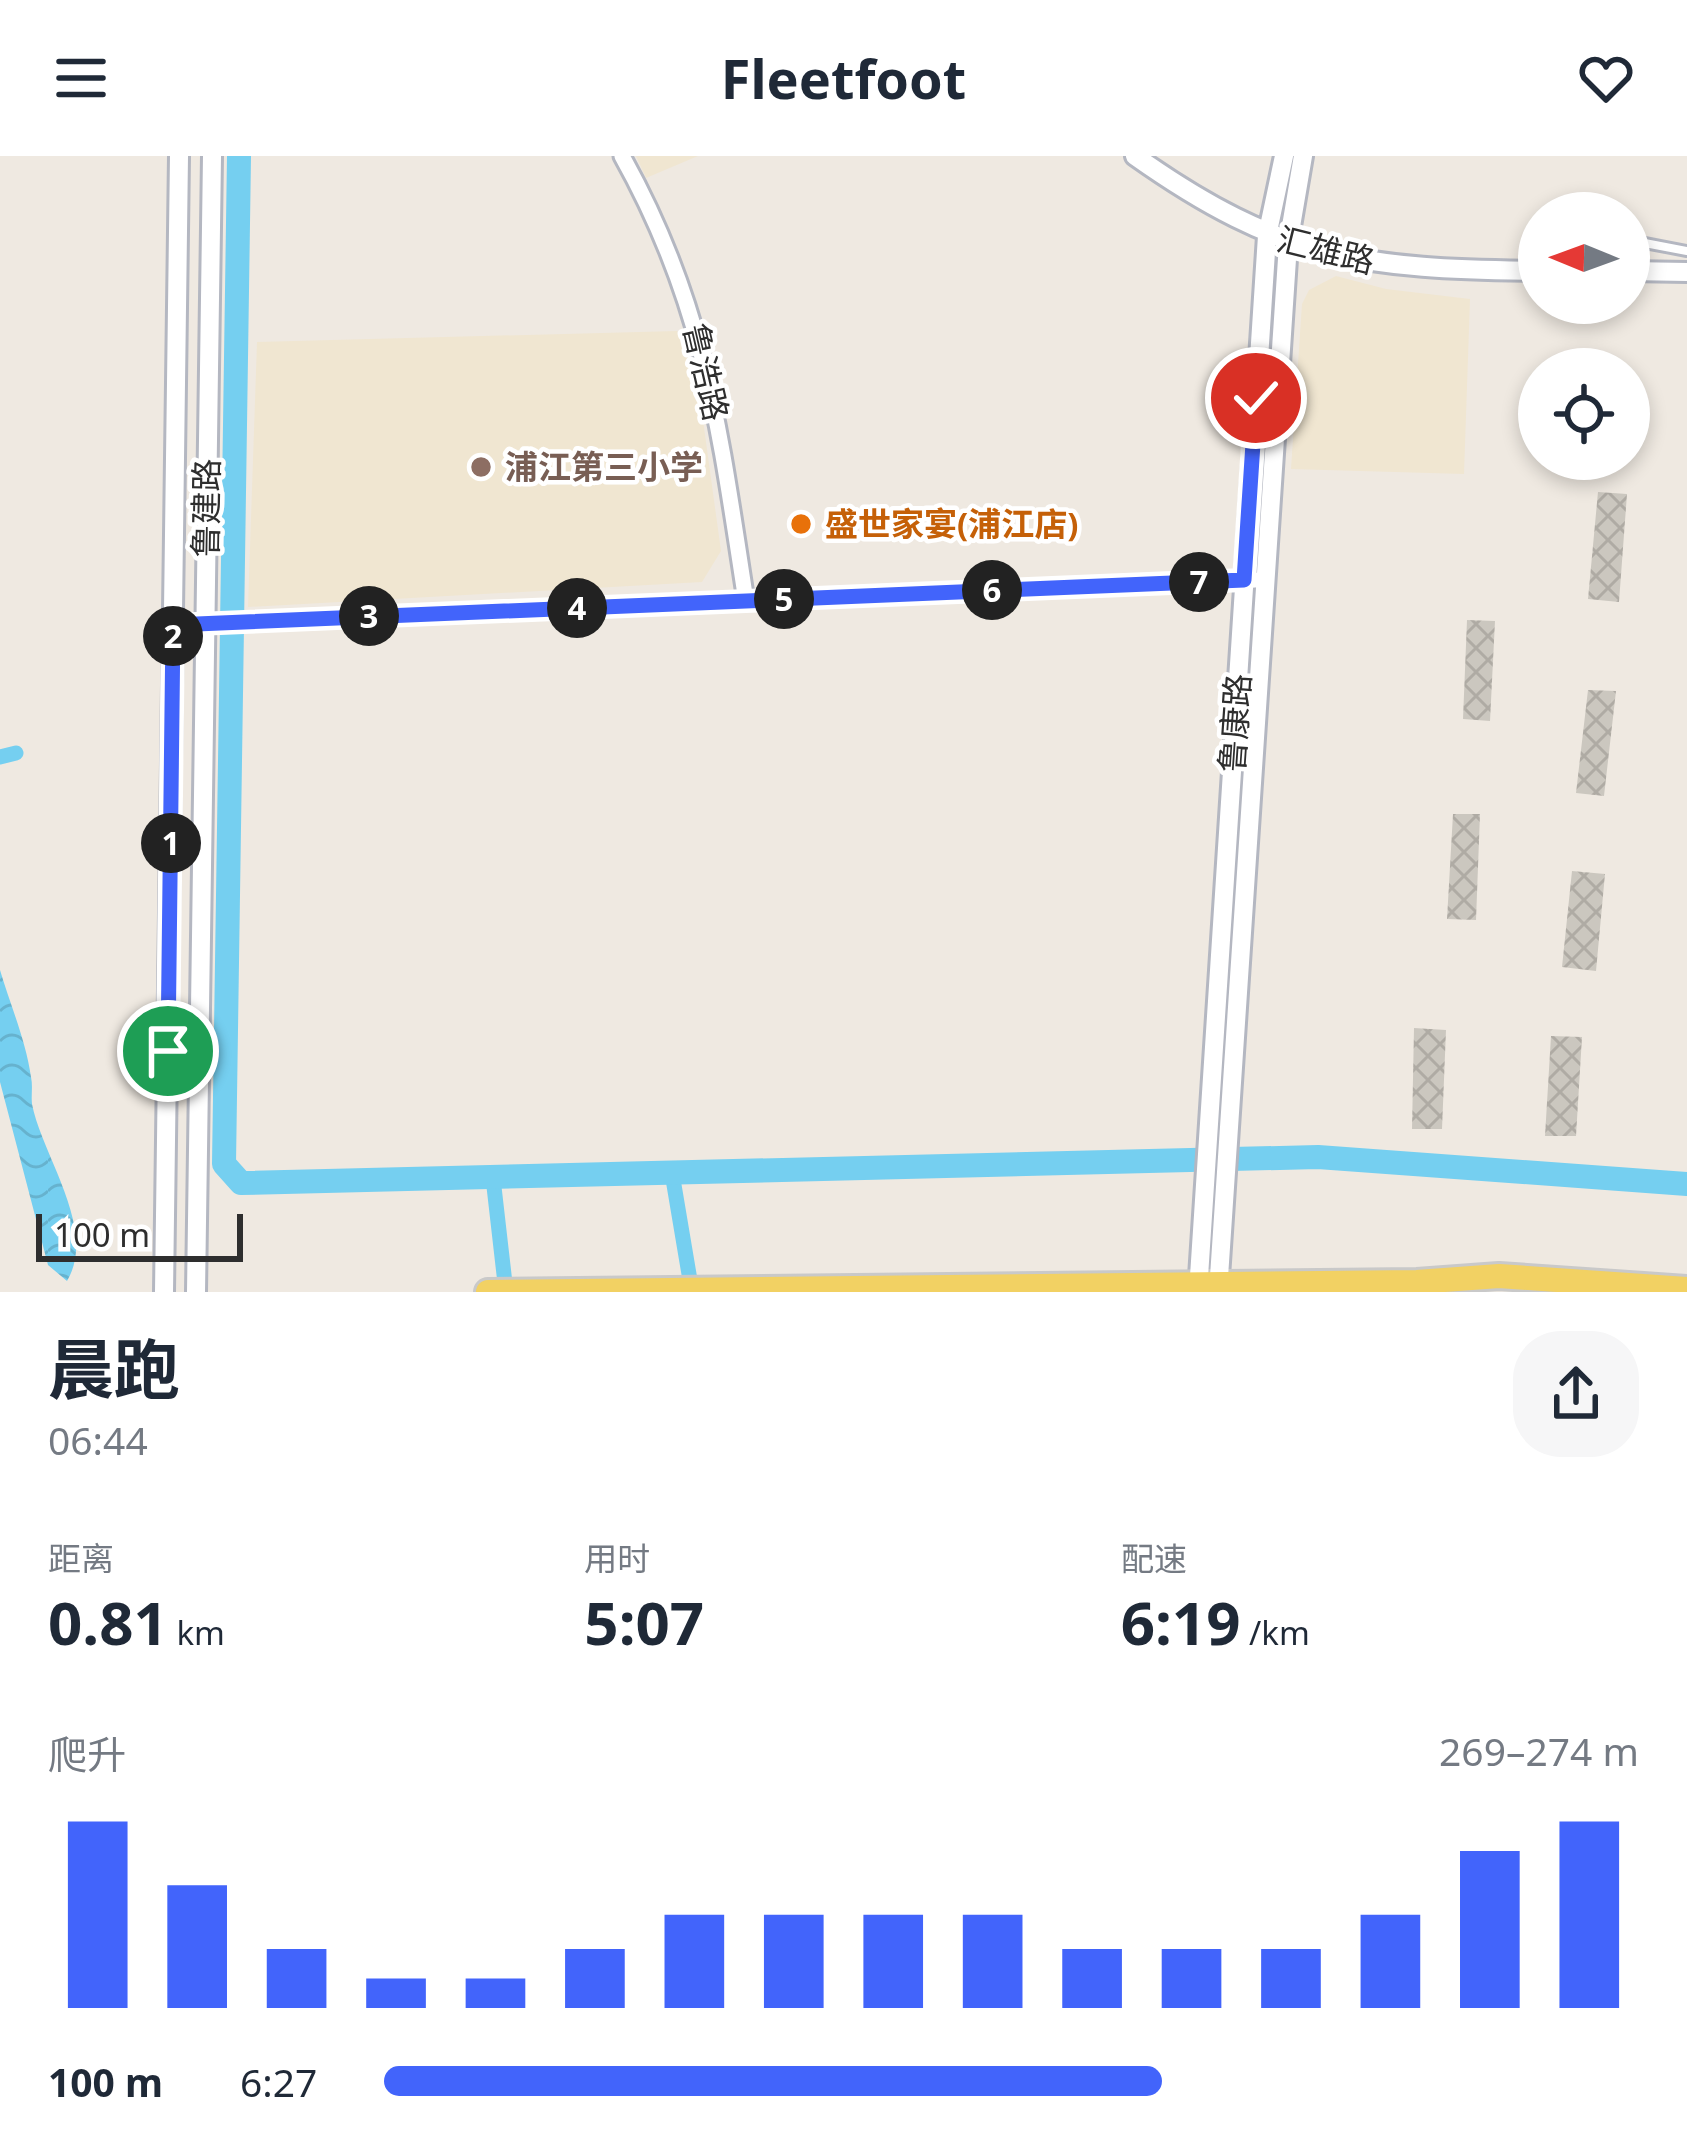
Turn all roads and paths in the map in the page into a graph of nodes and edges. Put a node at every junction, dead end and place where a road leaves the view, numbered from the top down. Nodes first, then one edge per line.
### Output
1 (178, 156) edge
2 (212, 156) edge
3 (622, 156) edge
4 (1136, 156) edge
5 (1284, 156) edge
6 (1303, 156) edge
7 (1267, 236) junction
8 (1288, 244) junction
9 (1650, 245) edge
10 (1687, 251) edge
11 (1518, 270) edge
12 (1650, 271) edge
13 (1687, 272) edge
14 (1244, 580) junction
15 (1265, 580) junction
16 (746, 601) junction
17 (205, 623) junction
18 (173, 625) junction
19 (1324, 1283) junction
20 (1208, 1286) edge
21 (1687, 1289) edge
22 (536, 1291) edge
23 (164, 1292) edge
24 (196, 1292) edge
25 (492, 1292) edge
26 (1362, 1292) edge

1 - 18 street, 鲁建路
2 - 17 street, 鲁建路
3 - 16 street, 鲁浩路
4 - 7 street, 汇雄路
5 - 7 street, 鲁康路
6 - 8 street, 鲁康路
7 - 8 street, 汇雄路
7 - 14 street, 鲁康路
8 - 11 street, 汇雄路
8 - 15 street, 鲁康路
9 - 10 lane
12 - 13 street
14 - 15 street
14 - 16 street
14 - 20 street, 鲁康路
15 - 20 street, 鲁康路
16 - 17 street
17 - 18 street
17 - 24 street, 鲁建路
18 - 23 street, 鲁建路
19 - 20 main road
19 - 21 main road
19 - 26 lane
20 - 22 main road
22 - 25 main road

